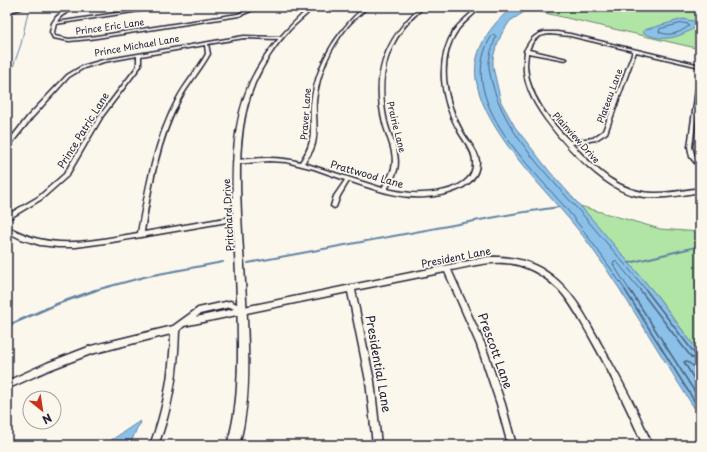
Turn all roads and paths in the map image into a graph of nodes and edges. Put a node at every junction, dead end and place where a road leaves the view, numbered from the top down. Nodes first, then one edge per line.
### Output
1 (25, 7) edge
2 (77, 7) edge
3 (163, 7) edge
4 (258, 7) edge
5 (312, 7) edge
6 (366, 7) edge
7 (422, 7) edge
8 (472, 7) edge
9 (7, 12) edge
10 (54, 23) junction
11 (280, 38) junction
12 (206, 43) junction
13 (635, 50) junction
14 (526, 51) junction
15 (139, 55) junction
16 (565, 59) dead end
17 (700, 66) edge
18 (700, 69) edge
19 (569, 143) junction
20 (7, 146) edge
21 (236, 162) junction
22 (301, 164) junction
23 (700, 166) edge
24 (348, 179) junction
25 (384, 190) junction
26 (700, 190) edge
27 (334, 206) dead end
28 (7, 218) edge
29 (237, 218) junction
30 (7, 229) edge
31 (141, 235) junction
32 (447, 268) junction
33 (351, 288) junction
34 (243, 310) junction
35 (174, 329) junction
36 (7, 385) edge
37 (154, 445) edge
38 (233, 445) edge
39 (377, 445) edge
40 (512, 445) edge
41 (648, 445) edge

1 - 9 street
2 - 10 street
3 - 10 street
4 - 10 street, Prince Eric Lane
5 - 11 street, Pritchard Drive
6 - 22 street, Praver Lane
7 - 25 street, Prairie Lane
8 - 25 street, Prattwood Lane
11 - 12 street, Prince Michael Lane
11 - 21 street, Pritchard Drive
12 - 15 street, Prince Michael Lane
12 - 31 street
13 - 14 street
13 - 17 street
13 - 19 street, Plateau Lane
14 - 16 street
14 - 19 street, Plainview Drive
15 - 20 street, Prince Michael Lane
15 - 28 street, Prince Patric Lane
18 - 23 street
19 - 26 street, Plainview Drive
21 - 22 street, Prattwood Lane
21 - 29 street, Pritchard Drive
22 - 24 street, Prattwood Lane
24 - 25 street, Prattwood Lane
24 - 27 street
29 - 31 street
29 - 34 street, Pritchard Drive
30 - 31 street
32 - 33 street, President Lane
32 - 40 street, Prescott Lane
32 - 41 street, President Lane
33 - 34 street, President Lane
33 - 39 street, Presidential Lane
34 - 35 street, President Lane
34 - 38 street, Pritchard Drive
35 - 36 street
35 - 37 street

